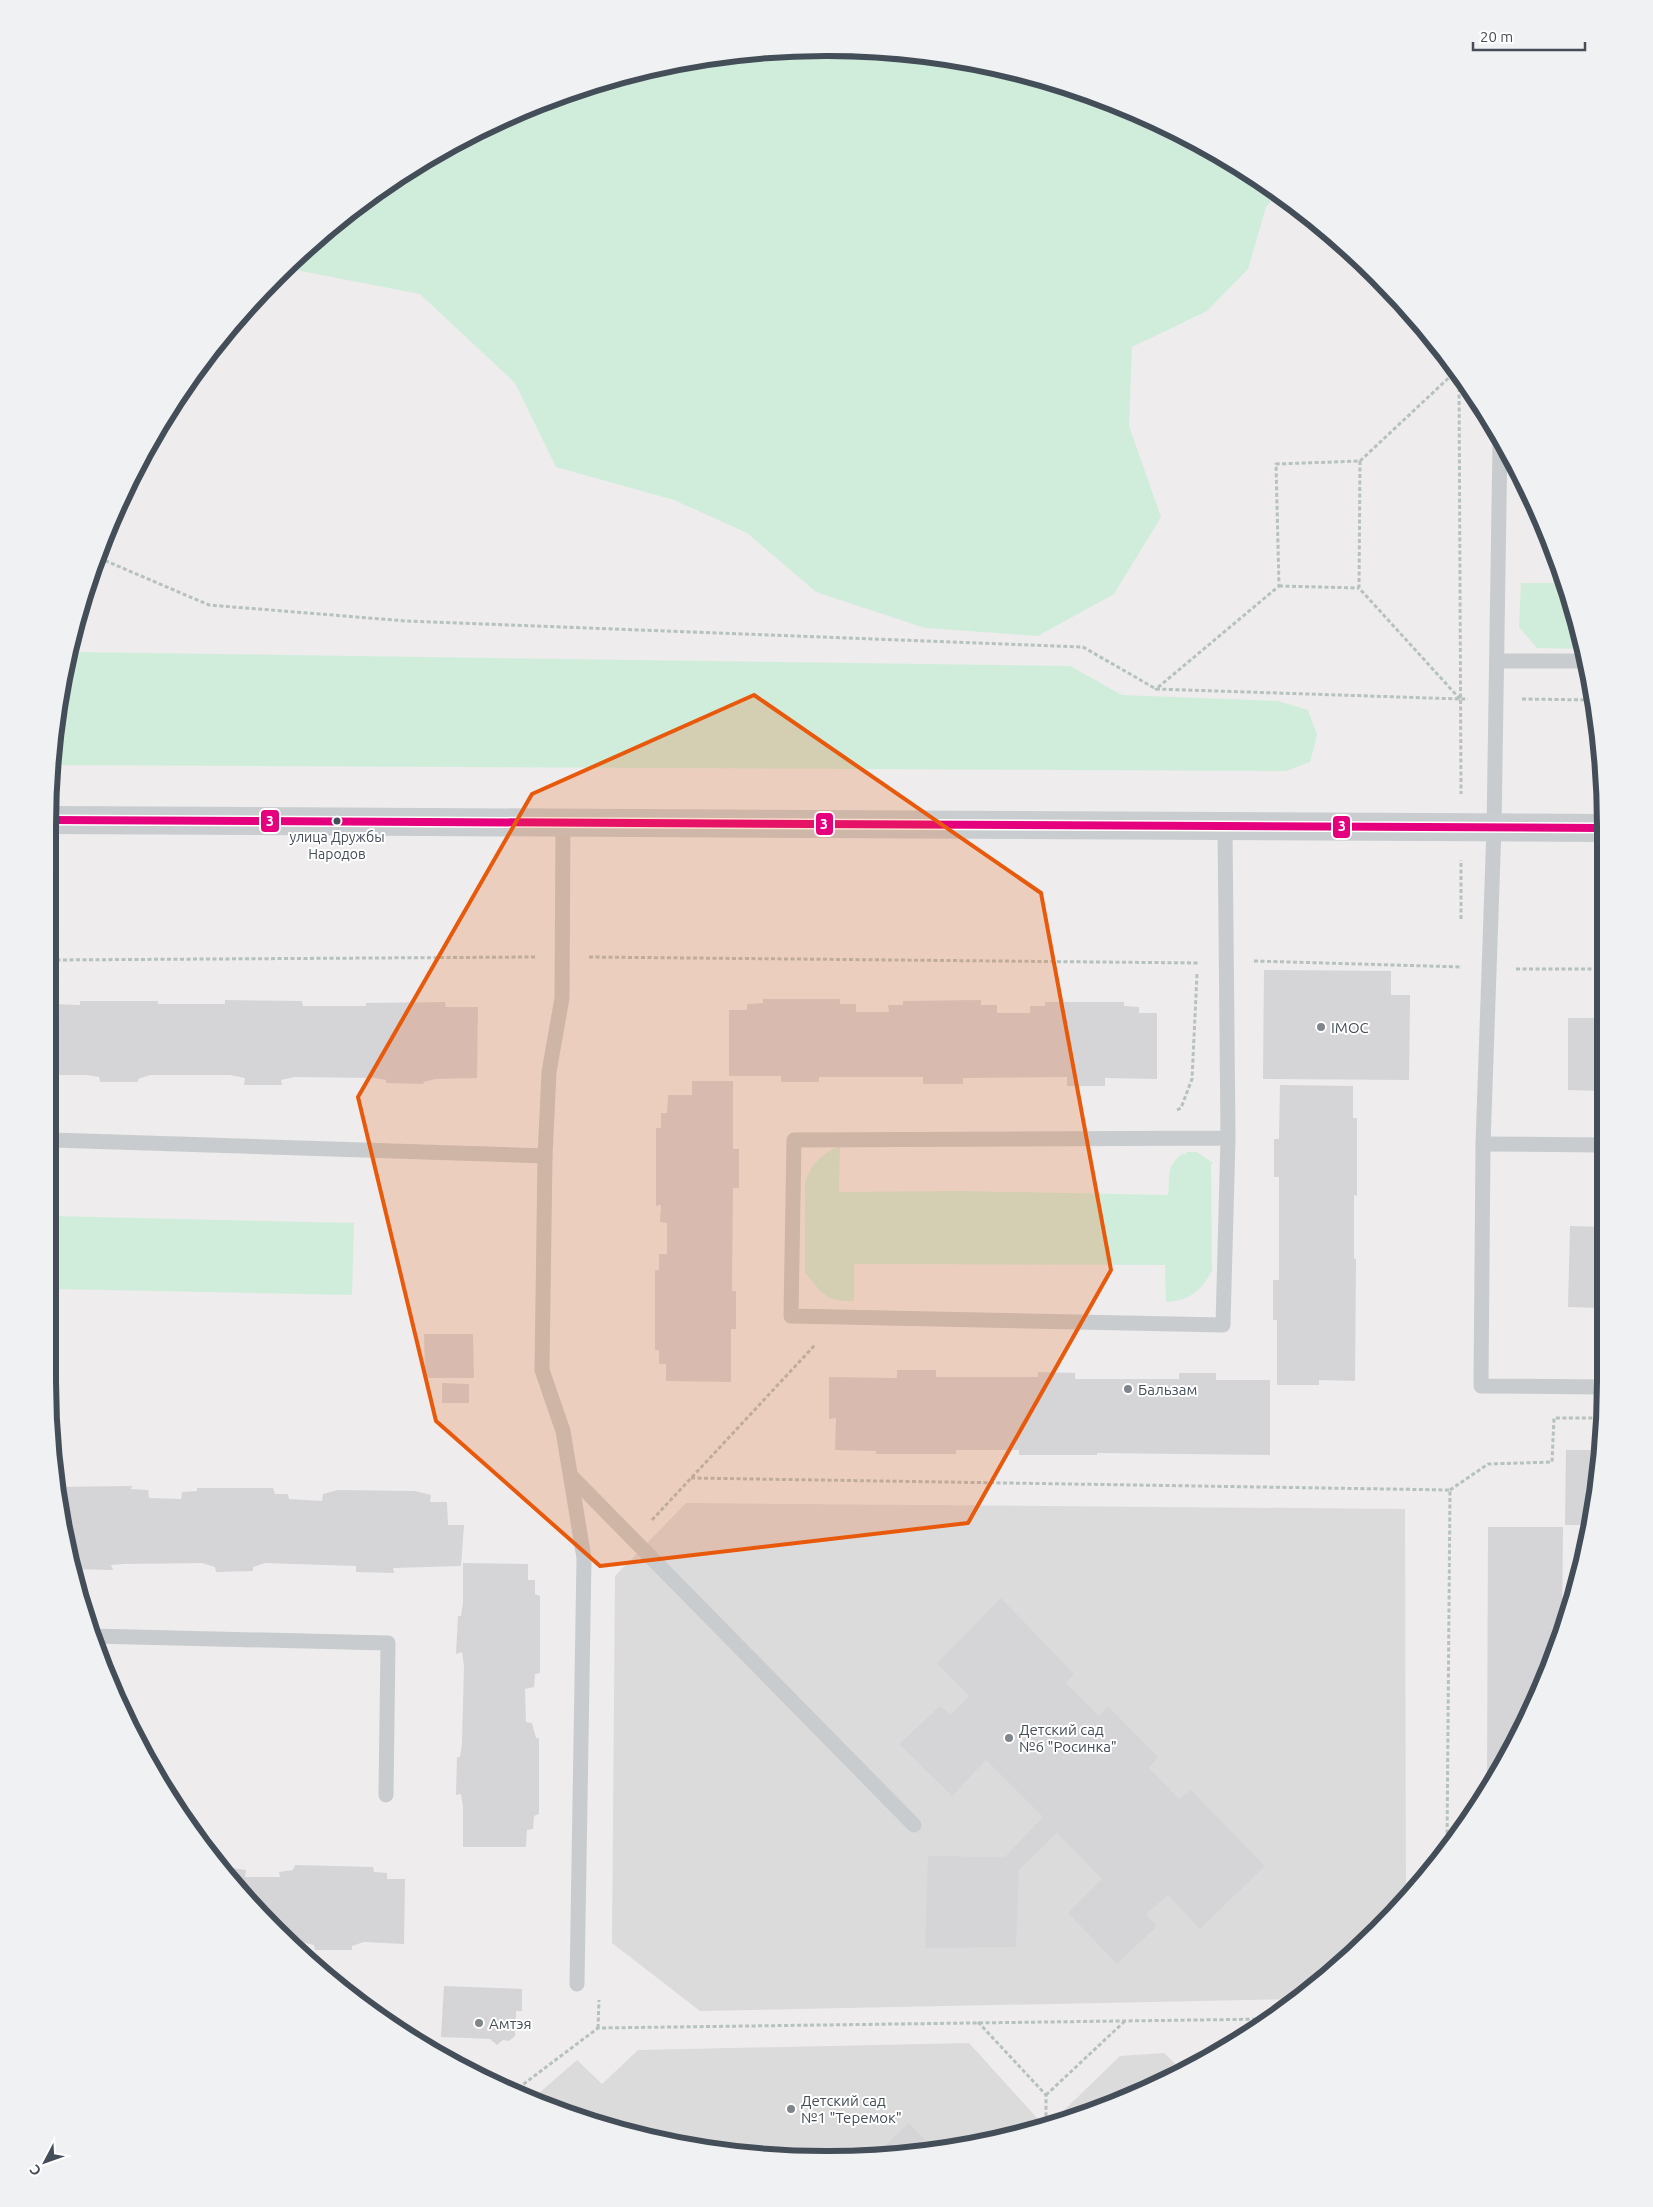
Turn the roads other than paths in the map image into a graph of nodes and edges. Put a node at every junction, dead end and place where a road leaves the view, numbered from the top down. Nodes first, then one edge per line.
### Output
1 (1500, 452) edge
2 (1496, 661) junction
3 (1579, 661) edge
4 (56, 820) edge
5 (563, 821) junction
6 (1225, 826) junction
7 (1494, 828) junction
8 (1597, 828) edge
9 (1228, 1138) junction
10 (56, 1140) edge
11 (1484, 1144) junction
12 (1597, 1145) edge
13 (545, 1156) junction
14 (1597, 1387) edge
15 (571, 1476) junction
16 (100, 1636) edge
17 (386, 1795) dead end
18 (914, 1825) dead end
19 (577, 1984) dead end

1 - 2 lane
2 - 3 lane
2 - 7 lane
4 - 5 street
5 - 6 street
5 - 13 lane
6 - 7 street
6 - 9 lane
7 - 8 street
7 - 11 lane
9 - 9 lane
10 - 13 lane
11 - 12 lane
11 - 14 lane
13 - 15 lane
15 - 18 lane
15 - 19 lane
16 - 17 lane

